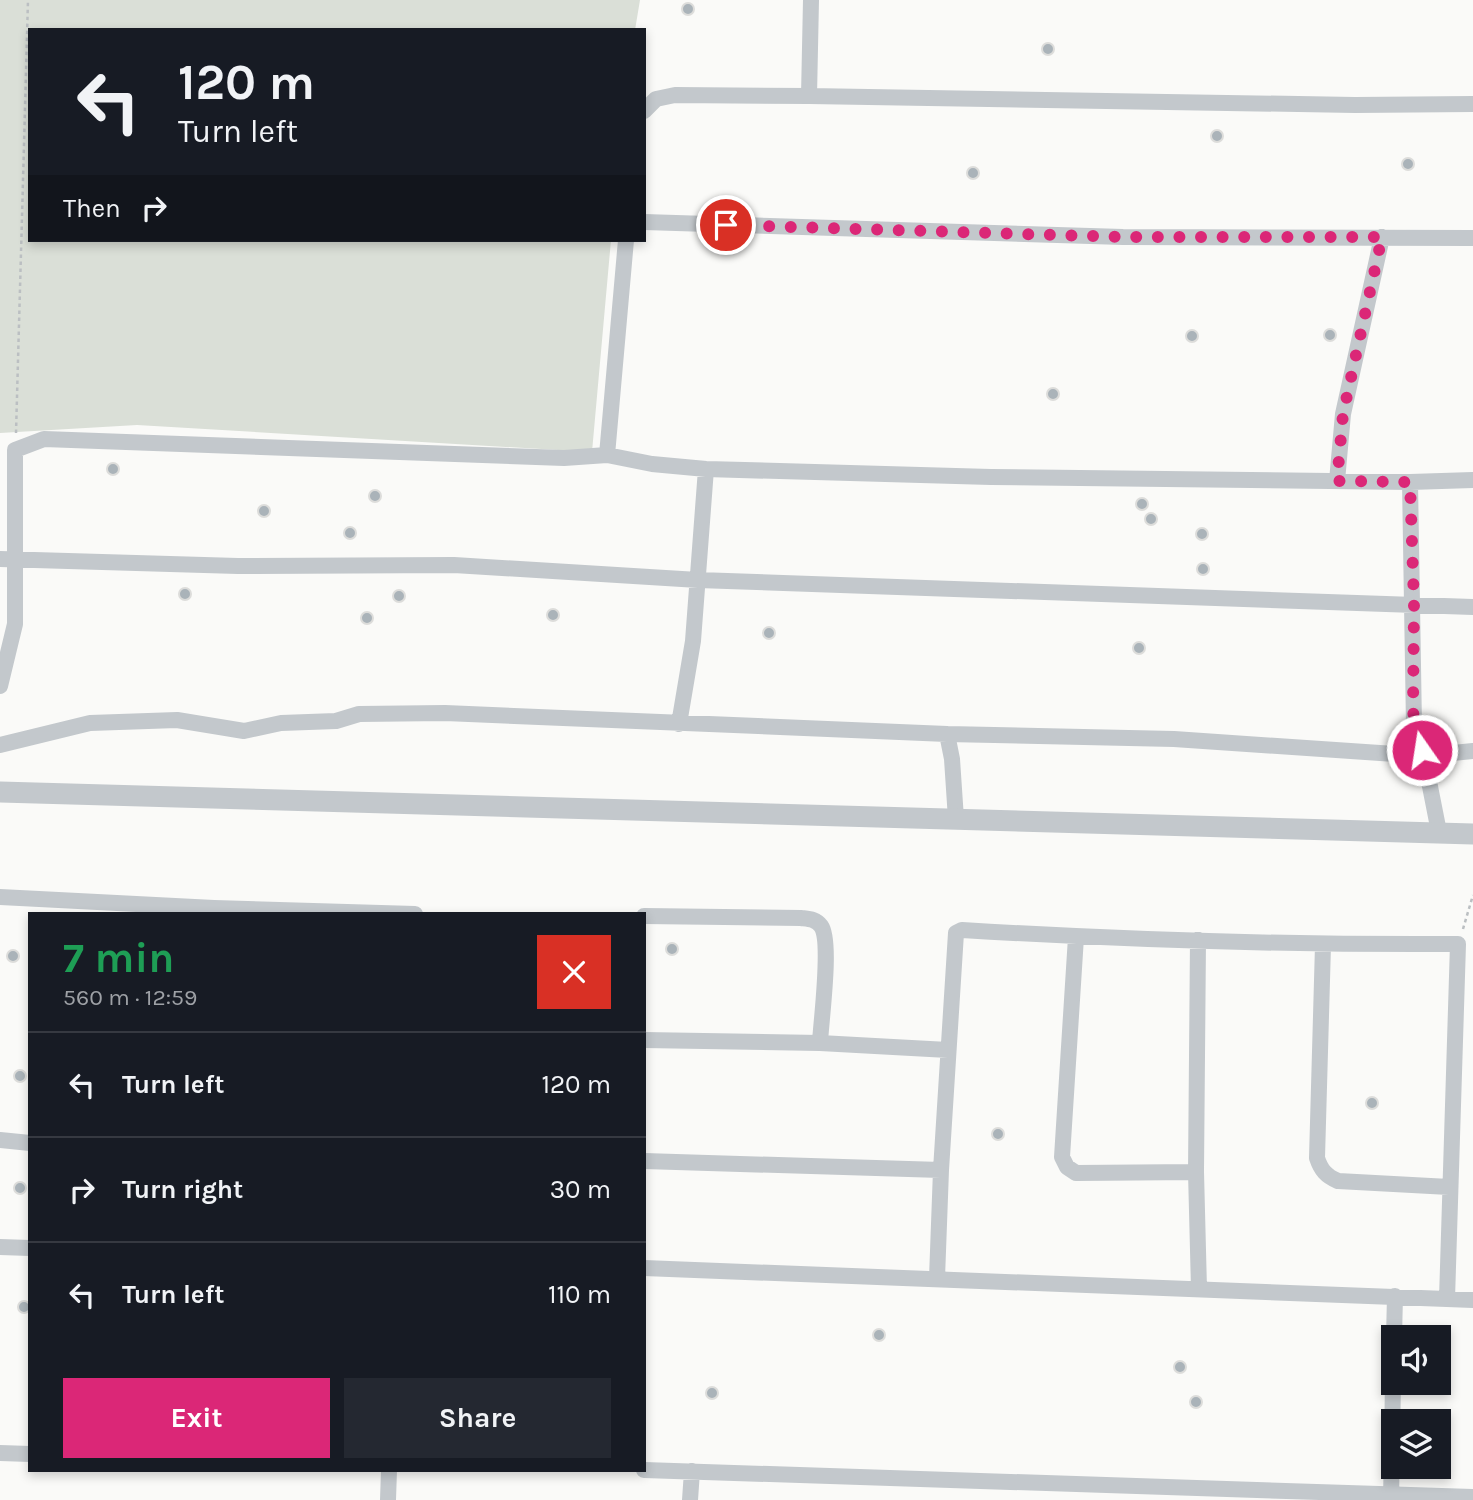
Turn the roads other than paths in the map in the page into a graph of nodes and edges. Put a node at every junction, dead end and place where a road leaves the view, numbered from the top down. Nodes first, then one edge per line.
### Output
1 (811, 0) edge
2 (808, 96) junction
3 (1473, 104) edge
4 (646, 109) edge
5 (646, 222) edge
6 (1382, 237) junction
7 (1473, 238) edge
8 (626, 242) edge
9 (607, 455) junction
10 (706, 469) junction
11 (1473, 480) edge
12 (1337, 481) junction
13 (1410, 482) junction
14 (7, 559) edge
15 (698, 580) junction
16 (1414, 604) junction
17 (1473, 607) edge
18 (0, 685) edge
19 (679, 724) junction
20 (947, 734) junction
21 (0, 745) edge
22 (1473, 751) edge
23 (1424, 756) junction
24 (0, 792) edge
25 (956, 819) junction
26 (1439, 832) junction
27 (1473, 834) edge
28 (0, 897) edge
29 (92, 907) edge
30 (214, 911) edge
31 (274, 912) edge
32 (646, 916) edge
33 (1076, 937) junction
34 (1198, 940) junction
35 (1323, 945) junction
36 (646, 1040) edge
37 (820, 1043) junction
38 (948, 1050) junction
39 (0, 1140) edge
40 (28, 1143) edge
41 (646, 1161) edge
42 (940, 1170) junction
43 (1196, 1172) junction
44 (1449, 1187) junction
45 (0, 1247) edge
46 (28, 1248) edge
47 (646, 1268) edge
48 (937, 1278) junction
49 (1199, 1289) junction
50 (1395, 1296) junction
51 (1447, 1299) junction
52 (1473, 1300) edge
53 (1394, 1325) edge
54 (1393, 1395) edge
55 (0, 1454) edge
56 (28, 1454) edge
57 (646, 1470) edge
58 (692, 1471) junction
59 (389, 1472) edge
60 (1391, 1497) edge
61 (1473, 1497) edge
62 (387, 1500) edge
63 (690, 1500) edge

1 - 2 street
2 - 3 street
2 - 4 street
5 - 6 street
6 - 7 street
6 - 12 street
8 - 9 street
9 - 10 street
9 - 14 street
10 - 12 street
10 - 15 street
11 - 13 street
12 - 13 street
13 - 16 street
14 - 15 street
14 - 18 street
15 - 16 street
15 - 19 street
16 - 17 street
16 - 23 street
19 - 20 street
19 - 21 street
20 - 23 street
20 - 25 street
22 - 23 street
23 - 26 street
24 - 25 street
25 - 26 street
26 - 27 street
28 - 29 street
29 - 30 street
30 - 31 street
32 - 37 street
33 - 34 street
33 - 38 street
33 - 43 street
34 - 35 street
34 - 43 street
35 - 44 street
35 - 44 street
36 - 37 street
37 - 38 street
38 - 42 street
39 - 40 street
41 - 42 street
42 - 48 street
43 - 49 street
44 - 51 street
45 - 46 street
47 - 48 street
48 - 49 street
49 - 50 street
50 - 51 street
50 - 53 street
51 - 52 street
54 - 60 street
55 - 56 street
57 - 58 street
58 - 60 street
58 - 63 street
59 - 62 street
60 - 61 street

